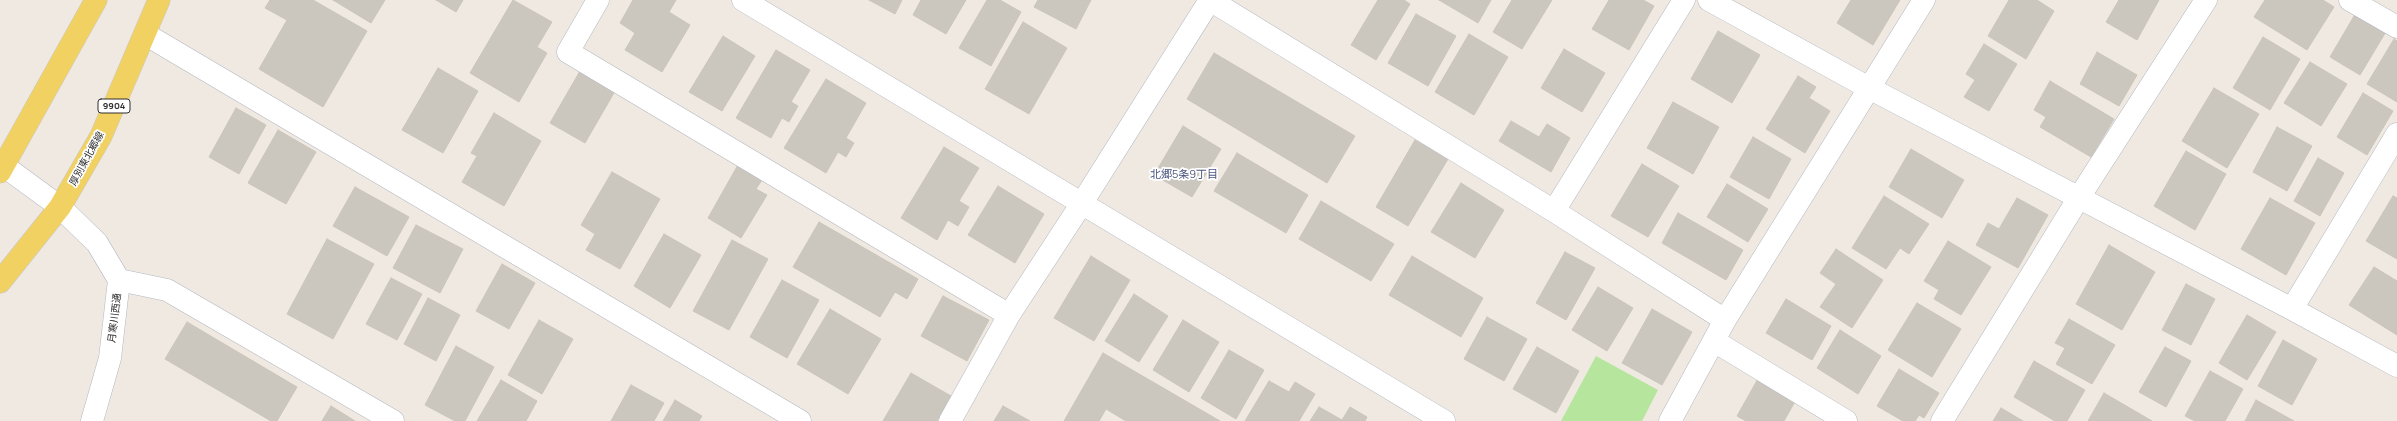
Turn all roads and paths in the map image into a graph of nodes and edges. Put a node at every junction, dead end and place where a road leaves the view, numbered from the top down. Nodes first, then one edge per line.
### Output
1 (96, 0) edge
2 (159, 0) edge
3 (598, 0) edge
4 (743, 0) edge
5 (1210, 0) edge
6 (1684, 0) edge
7 (1710, 0) edge
8 (1924, 0) edge
9 (2350, 0) edge
10 (2202, 2) edge
11 (2397, 27) edge
12 (145, 34) junction
13 (1869, 88) junction
14 (2397, 134) edge
15 (1, 167) edge
16 (2078, 199) junction
17 (1082, 203) junction
18 (60, 207) junction
19 (1554, 211) junction
20 (119, 280) junction
21 (0, 282) edge
22 (2292, 309) junction
23 (1009, 315) junction
24 (1725, 320) junction
25 (1714, 341) junction
26 (2397, 366) edge
27 (92, 421) edge
28 (393, 421) edge
29 (800, 421) edge
30 (950, 421) edge
31 (1444, 421) edge
32 (1670, 421) edge
33 (1846, 421) edge
34 (1942, 421) edge

1 - 15 main road
2 - 12 main road, 厚別東北郷線 / 9904
3 - 23 street
4 - 17 street
5 - 17 street
5 - 19 street
6 - 19 street
7 - 13 street
8 - 13 street
9 - 11 street
10 - 16 street
12 - 18 main road, 厚別東北郷線 / 9904
12 - 29 street
13 - 16 street
13 - 24 street
14 - 22 street
15 - 18 street, 月寒川西通
16 - 22 street
16 - 34 street
17 - 23 street
17 - 31 street
18 - 20 street, 月寒川西通
18 - 21 main road, 厚別東北郷線 / 9904
19 - 24 street
20 - 27 street, 月寒川西通
20 - 28 street
22 - 26 street
23 - 30 street
24 - 25 street
25 - 32 street
25 - 33 street

